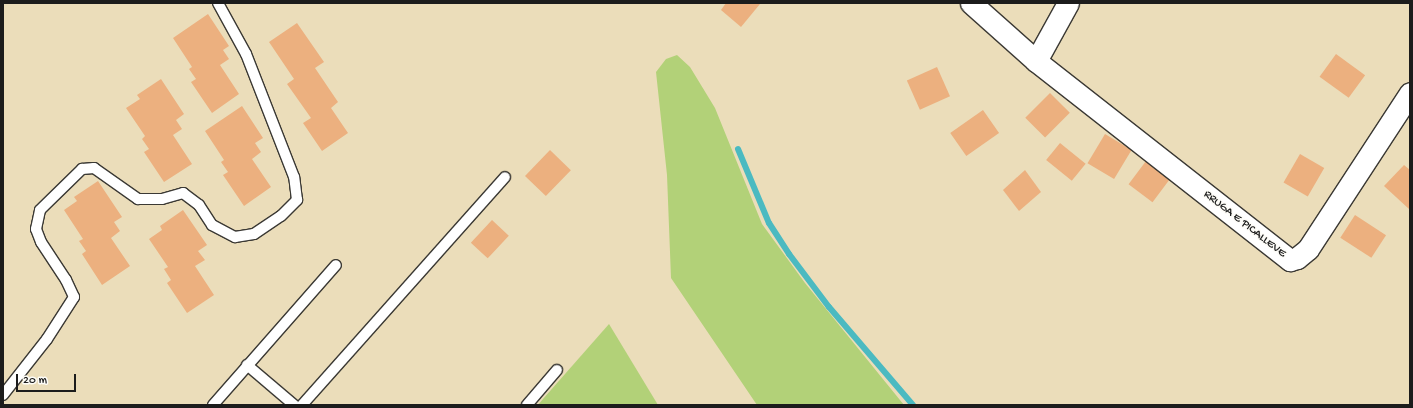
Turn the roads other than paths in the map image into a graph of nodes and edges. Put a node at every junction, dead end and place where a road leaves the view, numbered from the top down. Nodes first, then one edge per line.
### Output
1 (218, 3) edge
2 (971, 3) edge
3 (1068, 3) edge
4 (1036, 61) junction
5 (1410, 93) edge
6 (505, 177) dead end
7 (336, 265) dead end
8 (247, 365) junction
9 (557, 370) dead end
10 (3, 395) edge
11 (213, 405) edge
12 (294, 405) edge
13 (302, 405) edge
14 (527, 405) edge

1 - 10 lane
2 - 4 street, RRUGA E PICALLEVE
3 - 4 street
4 - 5 street, RRUGA E PICALLEVE
6 - 13 lane
7 - 8 lane
8 - 11 lane
8 - 12 lane
9 - 14 lane

